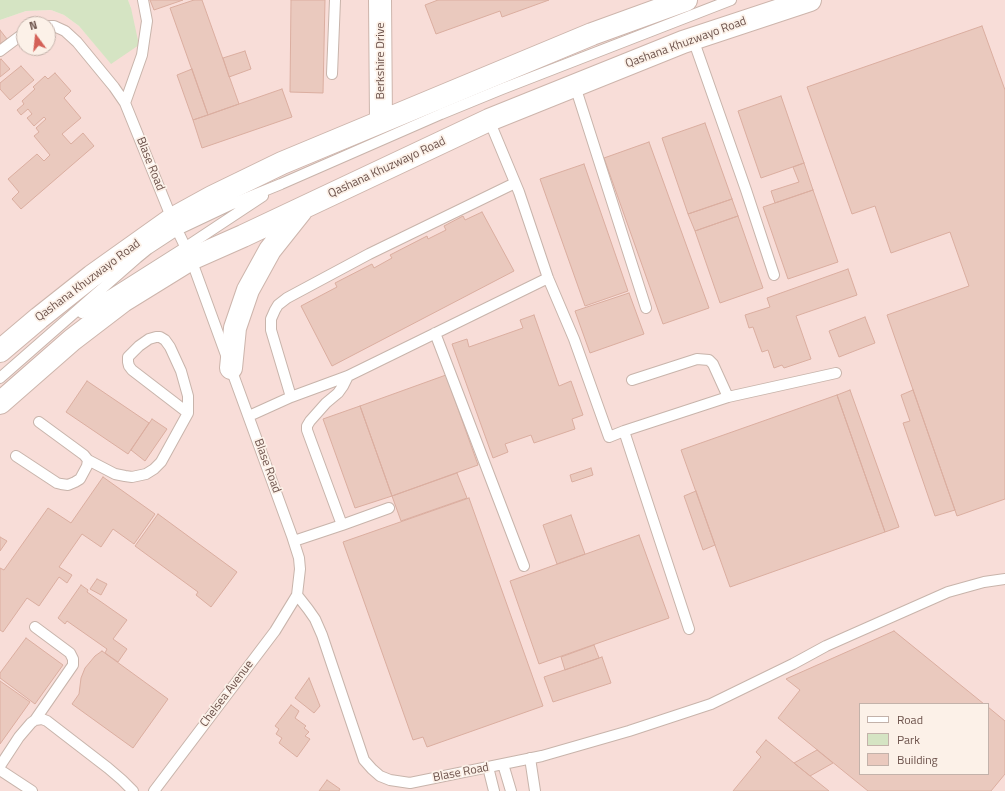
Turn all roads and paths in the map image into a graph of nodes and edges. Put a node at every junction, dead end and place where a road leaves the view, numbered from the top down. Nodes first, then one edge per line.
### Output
1 (144, 0) edge
2 (335, 0) edge
3 (380, 0) edge
4 (686, 0) edge
5 (731, 0) edge
6 (810, 0) edge
7 (56, 27) edge
8 (16, 39) edge
9 (693, 39) junction
10 (0, 52) edge
11 (332, 74) dead end
12 (575, 86) junction
13 (125, 103) junction
14 (489, 120) junction
15 (381, 121) junction
16 (515, 183) junction
17 (281, 184) junction
18 (304, 207) junction
19 (175, 225) junction
20 (188, 253) junction
21 (774, 275) dead end
22 (548, 278) junction
23 (646, 308) dead end
24 (53, 331) junction
25 (435, 333) junction
26 (0, 351) edge
27 (231, 368) junction
28 (836, 373) dead end
29 (348, 376) junction
30 (0, 378) edge
31 (632, 380) dead end
32 (291, 397) junction
33 (728, 397) junction
34 (0, 403) edge
35 (188, 413) junction
36 (248, 416) junction
37 (39, 422) dead end
38 (624, 431) junction
39 (16, 456) dead end
40 (88, 460) junction
41 (389, 508) dead end
42 (342, 525) junction
43 (294, 541) junction
44 (524, 566) dead end
45 (1005, 579) edge
46 (296, 595) junction
47 (35, 626) dead end
48 (689, 628) dead end
49 (36, 720) junction
50 (530, 758) junction
51 (502, 764) junction
52 (0, 766) edge
53 (488, 767) junction
54 (0, 770) edge
55 (32, 791) edge
56 (133, 791) edge
57 (154, 791) edge
58 (494, 791) edge
59 (511, 791) edge
60 (535, 791) edge

1 - 13 lane
2 - 11 lane
3 - 15 main road, Berkshire Drive
4 - 15 main road, Qashana Khuzwayo Road
5 - 17 lane
6 - 9 main road, Qashana Khuzwayo Road
7 - 13 lane, Blase Road
8 - 10 lane
9 - 12 main road, Qashana Khuzwayo Road
9 - 21 lane
12 - 14 main road, Qashana Khuzwayo Road
12 - 23 lane
13 - 19 lane, Blase Road
14 - 16 lane
14 - 18 main road, Qashana Khuzwayo Road
15 - 19 main road, Qashana Khuzwayo Road
16 - 22 lane
16 - 32 lane
17 - 19 lane
17 - 20 lane
18 - 20 main road, Qashana Khuzwayo Road
18 - 27 main road
19 - 20 lane, Blase Road
19 - 24 lane
19 - 26 main road, Qashana Khuzwayo Road
20 - 24 lane
20 - 27 lane, Blase Road
20 - 34 main road, Qashana Khuzwayo Road
22 - 25 lane
22 - 38 lane
24 - 30 lane
25 - 29 lane
25 - 44 lane
27 - 36 lane, Blase Road
28 - 33 lane
29 - 32 lane
29 - 42 lane
31 - 33 lane
32 - 36 lane
33 - 38 lane
35 - 35 lane
35 - 40 lane
36 - 43 lane, Blase Road
37 - 40 lane
38 - 48 lane
39 - 40 lane
41 - 42 lane
42 - 43 lane
43 - 46 lane, Blase Road
45 - 50 lane, Blase Road
46 - 53 lane, Blase Road
46 - 57 lane, Chelsea Avenue
47 - 49 lane
49 - 52 lane
49 - 56 lane
50 - 51 lane, Blase Road
50 - 60 lane
51 - 53 lane, Blase Road
51 - 59 lane
53 - 58 lane
54 - 55 lane

